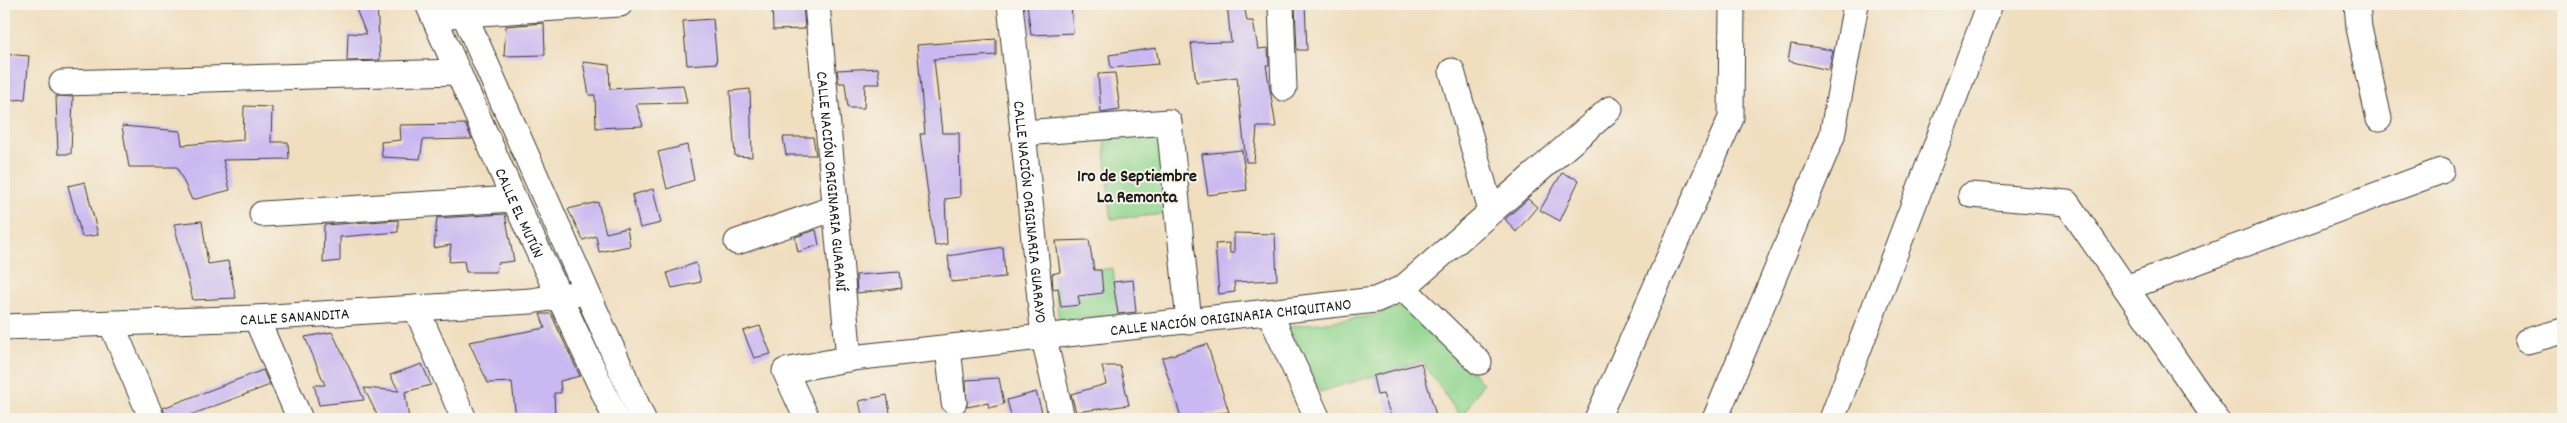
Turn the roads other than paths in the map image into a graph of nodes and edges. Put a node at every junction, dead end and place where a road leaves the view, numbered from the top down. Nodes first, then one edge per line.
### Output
1 (620, 4) edge
2 (817, 4) edge
3 (1010, 4) edge
4 (1281, 4) edge
5 (1732, 4) edge
6 (1856, 4) edge
7 (1990, 4) edge
8 (2356, 4) edge
9 (431, 10) edge
10 (464, 14) junction
11 (1452, 71) dead end
12 (458, 72) junction
13 (62, 83) dead end
14 (1284, 88) dead end
15 (1610, 109) dead end
16 (2379, 120) dead end
17 (1023, 133) junction
18 (2441, 171) dead end
19 (1971, 195) dead end
20 (514, 199) junction
21 (836, 208) junction
22 (1491, 211) junction
23 (262, 214) dead end
24 (737, 242) dead end
25 (1403, 288) junction
26 (2126, 288) junction
27 (586, 292) junction
28 (559, 295) junction
29 (416, 308) junction
30 (1270, 314) junction
31 (256, 318) junction
32 (1189, 322) junction
33 (111, 323) junction
34 (4, 327) edge
35 (2563, 332) edge
36 (1044, 338) junction
37 (2527, 341) dead end
38 (948, 348) junction
39 (849, 359) junction
40 (1479, 362) dead end
41 (954, 402) dead end
42 (152, 419) edge
43 (300, 419) edge
44 (464, 419) edge
45 (616, 419) edge
46 (644, 419) edge
47 (808, 419) edge
48 (1062, 419) edge
49 (1318, 419) edge
50 (1597, 419) edge
51 (1715, 419) edge
52 (1832, 419) edge
53 (2216, 419) edge

1 - 10 street
2 - 21 street, CALLE NACIÓN ORIGINARIA GUARANÍ
3 - 17 street, CALLE NACIÓN ORIGINARIA GUARAYO
4 - 14 street
5 - 50 street
6 - 51 street
7 - 52 street
8 - 16 street
9 - 10 street
9 - 12 street, CALLE EL MUTÚN
10 - 27 street, CALLE EL MUTÚN
11 - 22 street
12 - 13 street
12 - 20 street, CALLE EL MUTÚN
15 - 22 street, CALLE NACIÓN ORIGINARIA CHIQUITANO
17 - 32 street
17 - 36 street, CALLE NACIÓN ORIGINARIA GUARAYO
18 - 26 street
19 - 26 street
20 - 23 street
20 - 28 street, CALLE EL MUTÚN
21 - 24 street
21 - 39 street, CALLE NACIÓN ORIGINARIA GUARANÍ
22 - 25 street, CALLE NACIÓN ORIGINARIA CHIQUITANO
25 - 30 street, CALLE NACIÓN ORIGINARIA CHIQUITANO
25 - 40 street
26 - 53 street
27 - 28 street, CALLE SANANDITA
27 - 46 street, CALLE EL MUTÚN
28 - 29 street, CALLE SANANDITA
28 - 45 street, CALLE EL MUTÚN
29 - 31 street, CALLE SANANDITA
29 - 44 street
30 - 32 street, CALLE NACIÓN ORIGINARIA CHIQUITANO
30 - 49 street
31 - 33 street, CALLE SANANDITA
31 - 43 street
32 - 36 street, CALLE NACIÓN ORIGINARIA CHIQUITANO
33 - 34 street, CALLE SANANDITA
33 - 42 street
35 - 37 street
36 - 38 street, CALLE NACIÓN ORIGINARIA CHIQUITANO
36 - 48 street, CALLE NACIÓN ORIGINARIA GUARAYO
38 - 39 street, CALLE NACIÓN ORIGINARIA CHIQUITANO
38 - 41 street
39 - 47 street, CALLE NACIÓN ORIGINARIA CHIQUITANO

